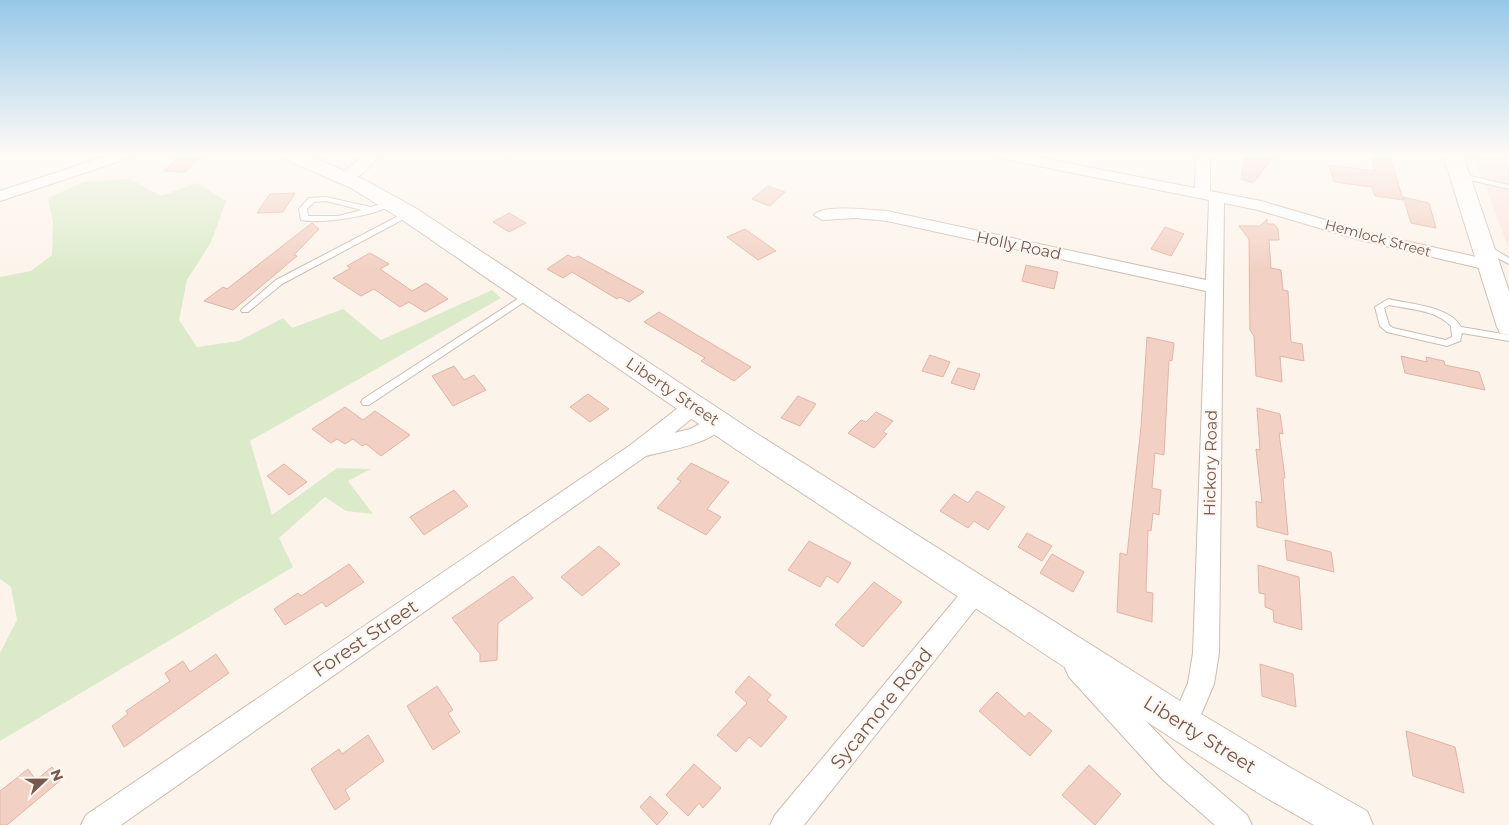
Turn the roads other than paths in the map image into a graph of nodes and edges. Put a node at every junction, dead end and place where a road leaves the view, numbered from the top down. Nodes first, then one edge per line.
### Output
1 (368, 194) edge
2 (1202, 194) edge
3 (1468, 194) edge
4 (1210, 195) junction
5 (391, 209) junction
6 (822, 215) dead end
7 (1498, 269) edge
8 (1214, 287) junction
9 (530, 294) junction
10 (245, 310) dead end
11 (1509, 327) edge
12 (1457, 330) junction
13 (1509, 338) edge
14 (366, 402) dead end
15 (706, 414) junction
16 (636, 452) junction
17 (977, 590) junction
18 (1050, 637) junction
19 (1183, 724) junction
20 (96, 825) edge
21 (785, 825) edge
22 (1237, 825) edge
23 (1353, 825) edge

1 - 5 main road, Liberty Street
2 - 4 street, Hemlock Street
3 - 7 main road
4 - 7 street, Hemlock Street
4 - 8 street, Hickory Road
5 - 5 lane
5 - 9 main road, Liberty Street
5 - 10 lane
6 - 8 street, Holly Road
7 - 11 main road
8 - 19 street, Hickory Road
9 - 14 lane
9 - 15 main road, Liberty Street
12 - 12 lane
12 - 13 lane
15 - 16 street, Forest Street
15 - 16 street, Forest Street
15 - 17 main road, Liberty Street
16 - 20 street, Forest Street
17 - 18 main road, Liberty Street
17 - 21 street, Sycamore Road
18 - 19 main road, Liberty Street
18 - 22 street, Liberty Street
19 - 23 main road, Liberty Street

